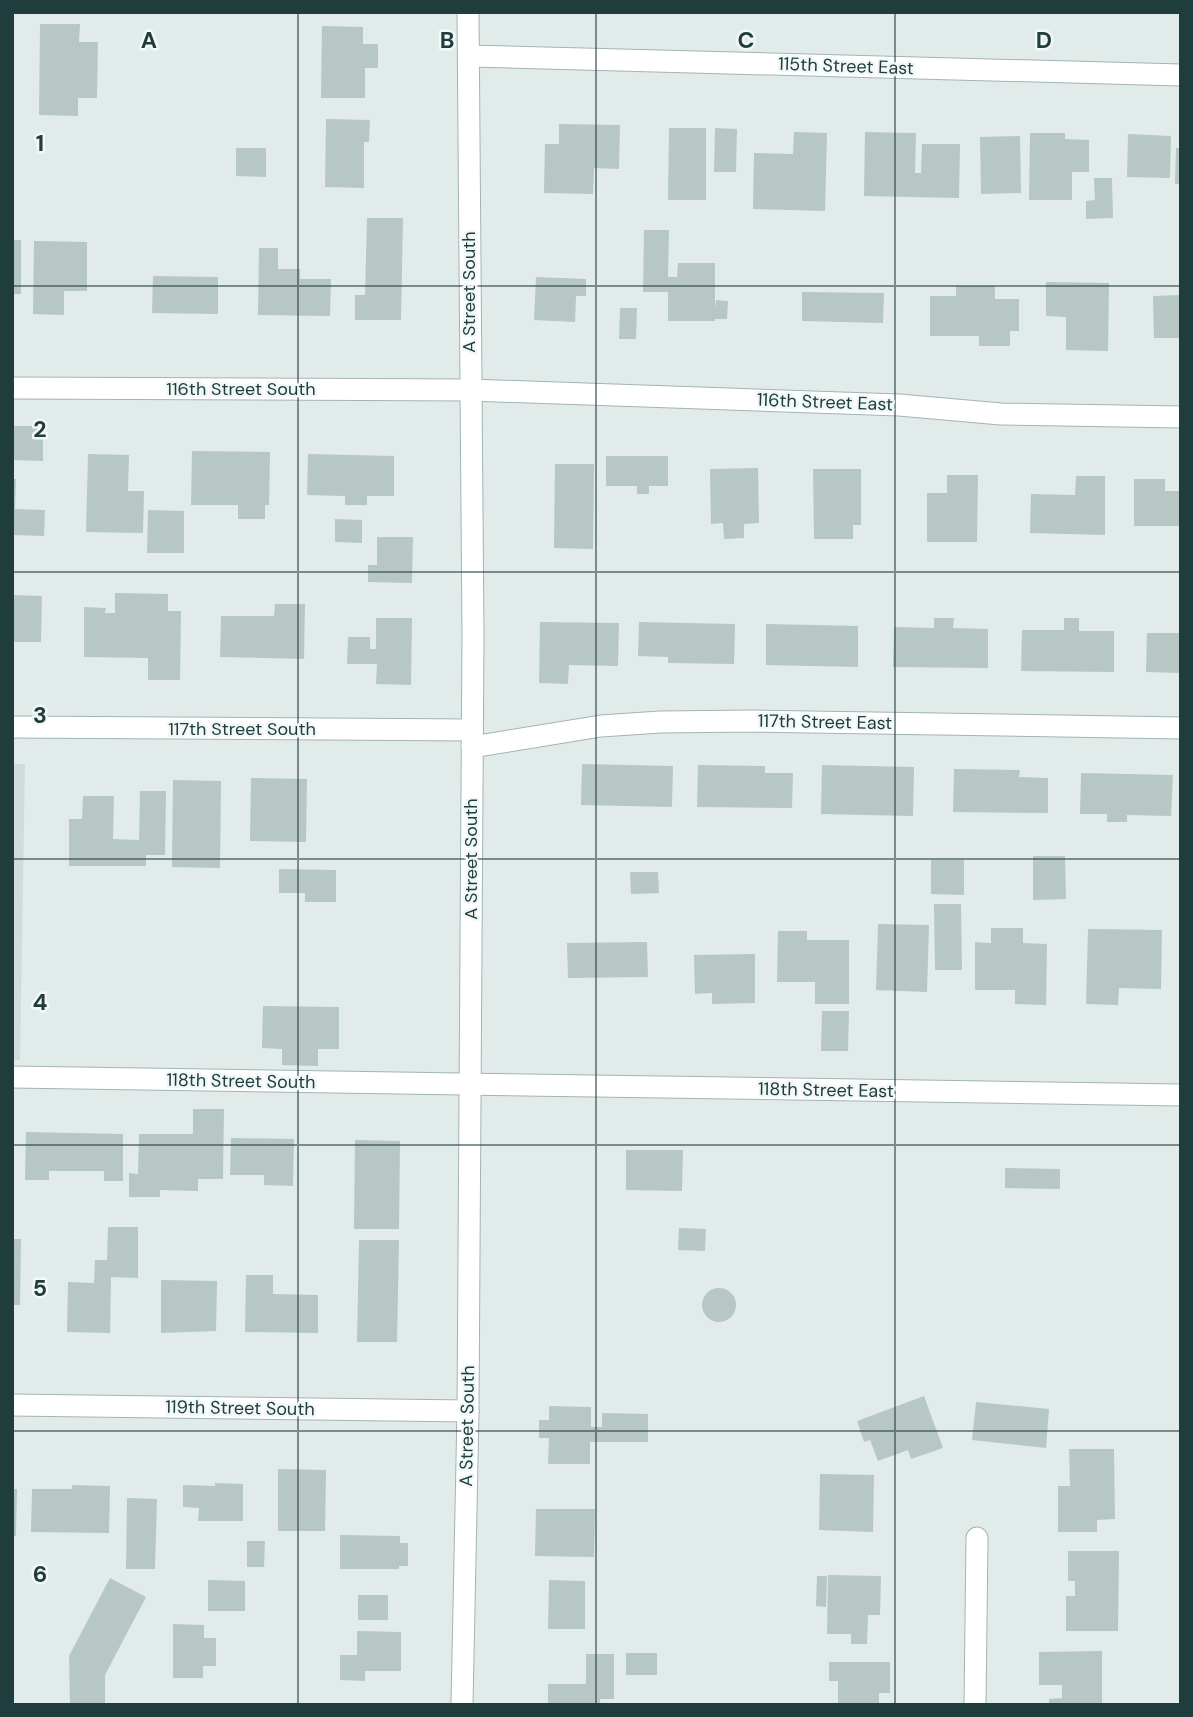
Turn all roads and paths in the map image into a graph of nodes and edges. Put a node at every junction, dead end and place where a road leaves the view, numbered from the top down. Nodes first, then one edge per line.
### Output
1 (468, 12) edge
2 (469, 56) junction
3 (1181, 75) edge
4 (12, 388) edge
5 (470, 390) junction
6 (1181, 417) edge
7 (12, 727) edge
8 (1181, 728) edge
9 (472, 739) junction
10 (12, 1077) edge
11 (471, 1086) junction
12 (1181, 1095) edge
13 (12, 1405) edge
14 (468, 1410) junction
15 (977, 1538) dead end
16 (462, 1705) edge
17 (975, 1705) edge

1 - 2 street, A Street South
2 - 3 street, 115th Street East
2 - 5 street, A Street South
4 - 5 street, 116th Street South
5 - 6 street, 116th Street East
5 - 9 street, A Street South
7 - 9 street, 117th Street South
8 - 9 street, 117th Street East
9 - 11 street, A Street South
10 - 11 street, 118th Street South
11 - 12 street, 118th Street East
11 - 14 street, A Street South
13 - 14 street, 119th Street South
14 - 16 street, A Street South
15 - 17 street

